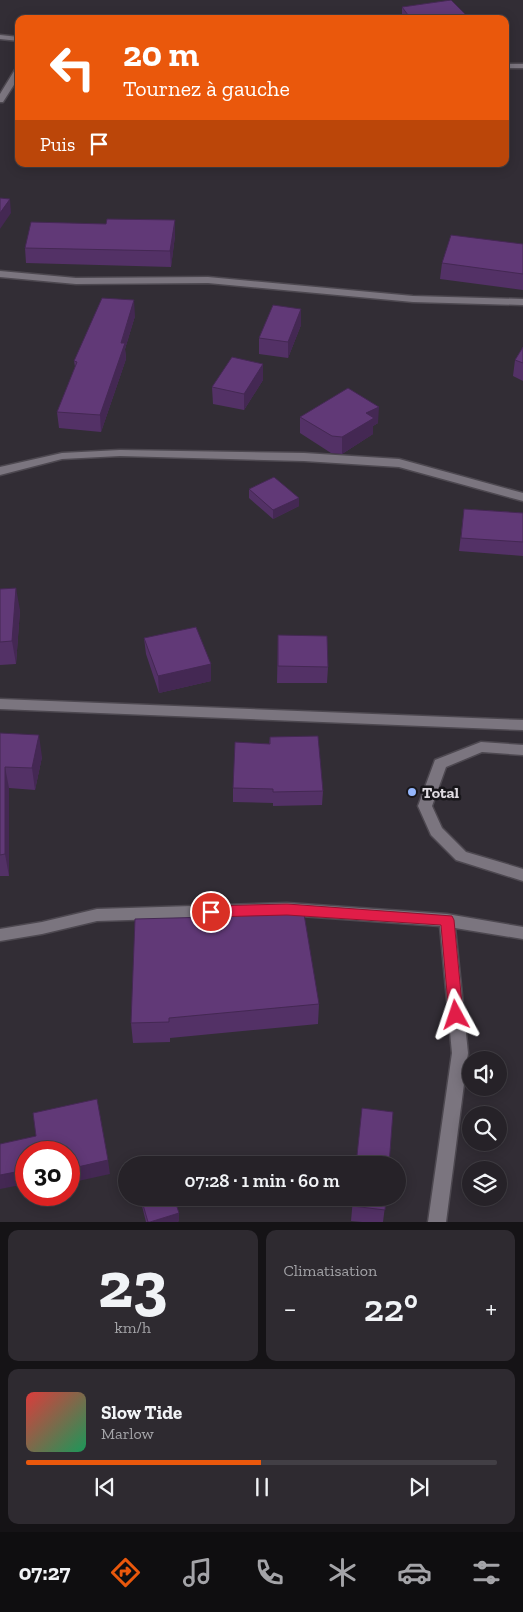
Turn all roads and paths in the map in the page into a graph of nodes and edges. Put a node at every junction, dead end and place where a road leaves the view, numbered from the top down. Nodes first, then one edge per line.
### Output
1 (0, 37) edge
2 (15, 39) edge
3 (509, 66) edge
4 (523, 66) edge
5 (15, 76) edge
6 (0, 100) edge
7 (0, 274) edge
8 (523, 302) edge
9 (0, 471) edge
10 (523, 497) edge
11 (0, 704) edge
12 (523, 725) edge
13 (523, 750) edge
14 (523, 875) edge
15 (447, 920) junction
16 (523, 933) edge
17 (0, 935) edge
18 (437, 1222) edge

1 - 2 street
3 - 4 street
5 - 6 street
7 - 8 street
9 - 10 street
11 - 12 street
13 - 14 street
15 - 16 street
15 - 17 street
15 - 18 street

